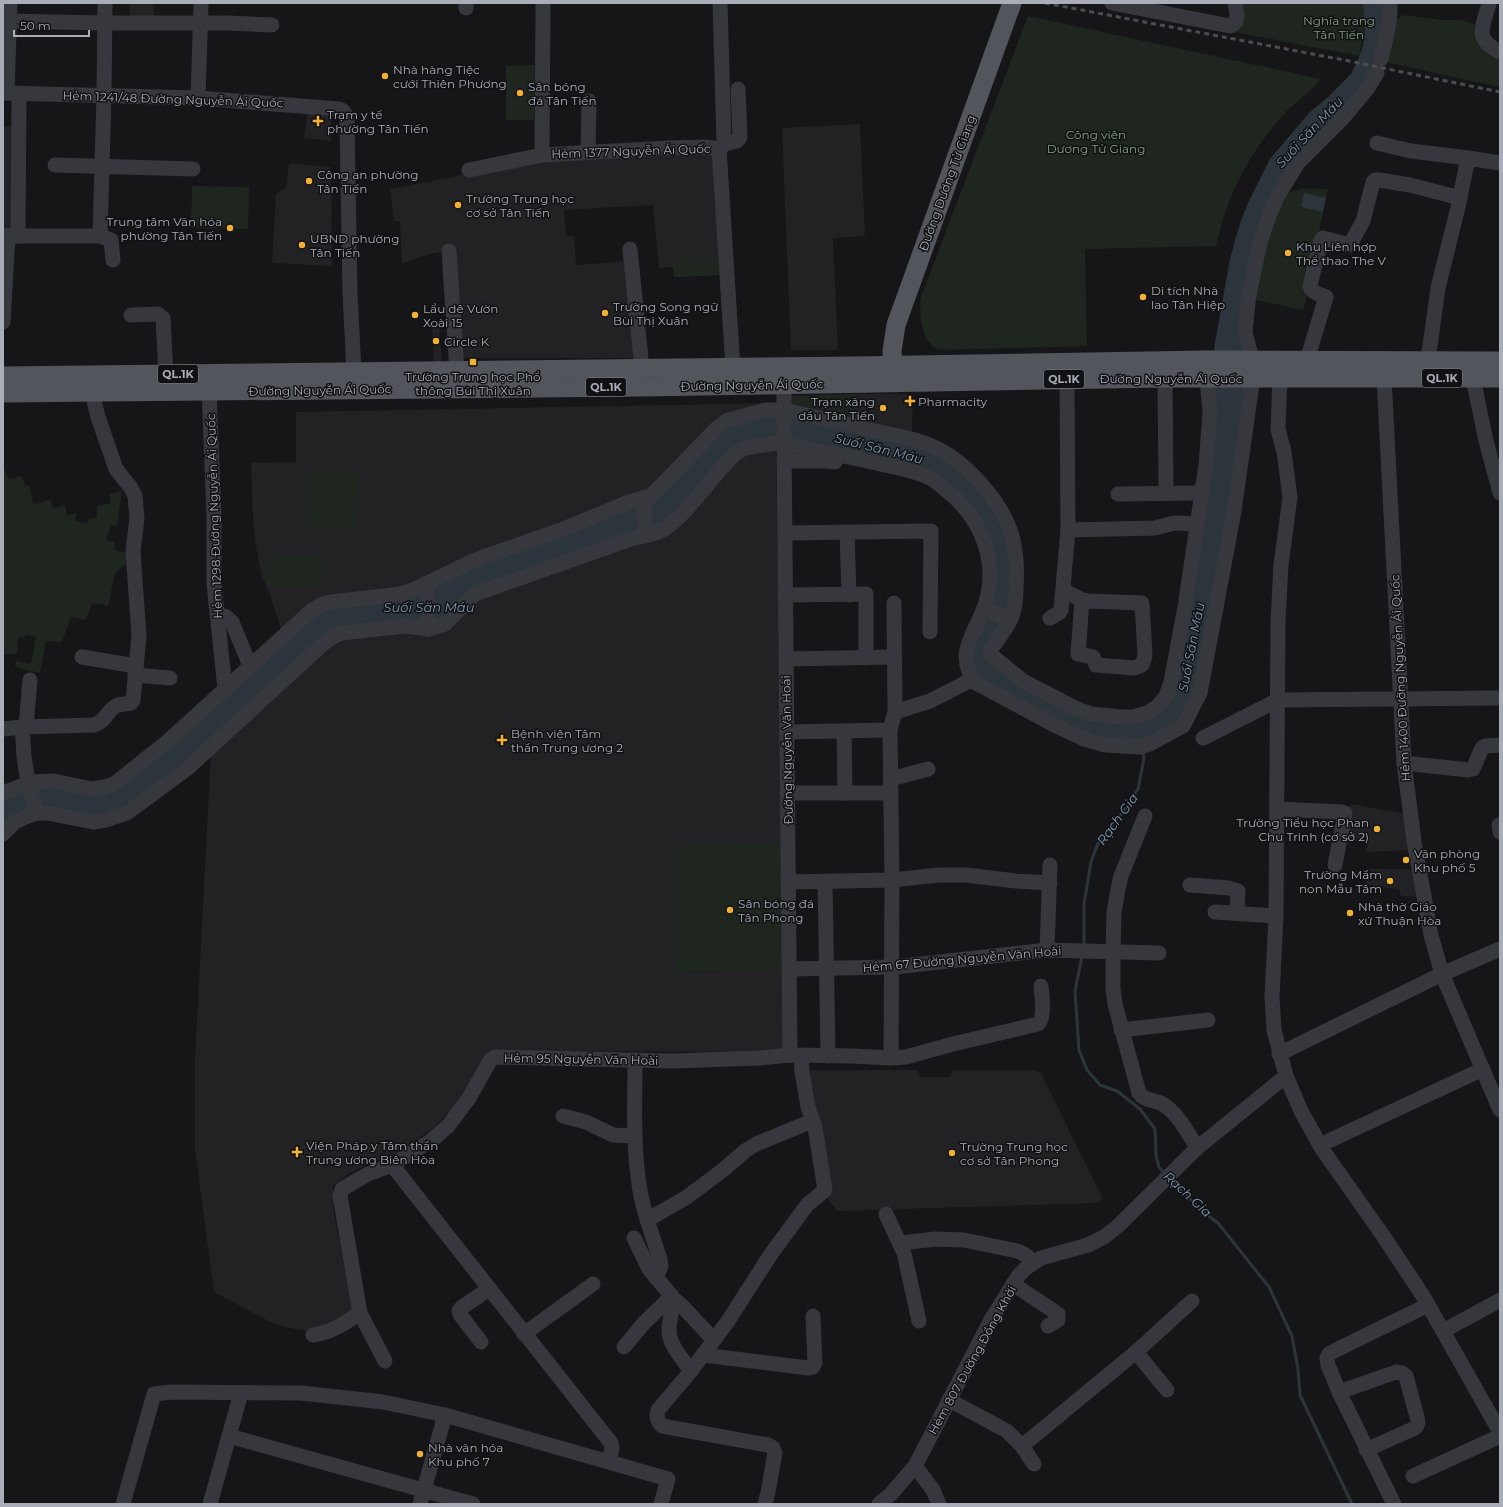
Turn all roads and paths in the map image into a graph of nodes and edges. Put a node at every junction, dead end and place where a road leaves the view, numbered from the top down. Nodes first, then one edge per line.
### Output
1 (10, 3) edge
2 (105, 3) edge
3 (201, 3) edge
4 (543, 3) edge
5 (720, 3) edge
6 (1012, 3) edge
7 (1112, 3) edge
8 (1235, 3) edge
9 (1390, 3) edge
10 (1489, 3) edge
11 (7, 21) edge
12 (104, 23) junction
13 (200, 23) junction
14 (272, 25) dead end
15 (1500, 52) edge
16 (738, 89) dead end
17 (10, 93) edge
18 (104, 95) junction
19 (198, 98) junction
20 (589, 101) dead end
21 (1377, 143) dead end
22 (722, 146) junction
23 (588, 152) junction
24 (542, 155) junction
25 (1468, 158) junction
26 (1500, 163) edge
27 (55, 165) dead end
28 (101, 166) junction
29 (193, 169) dead end
30 (470, 170) dead end
31 (1460, 198) junction
32 (10, 236) edge
33 (100, 236) junction
34 (630, 249) dead end
35 (449, 251) dead end
36 (113, 260) dead end
37 (131, 315) dead end
38 (3, 322) edge
39 (1307, 360) junction
40 (1428, 360) junction
41 (1500, 361) edge
42 (733, 368) junction
43 (1252, 368) junction
44 (642, 369) junction
45 (1206, 369) junction
46 (1384, 369) junction
47 (457, 371) junction
48 (166, 374) junction
49 (892, 374) junction
50 (3, 376) edge
51 (1280, 377) junction
52 (1165, 378) junction
53 (1473, 378) junction
54 (1500, 378) edge
55 (1067, 379) junction
56 (354, 381) junction
57 (784, 384) junction
58 (210, 391) junction
59 (92, 392) junction
60 (3, 393) edge
61 (781, 410) junction
62 (780, 443) junction
63 (784, 461) junction
64 (852, 467) dead end
65 (1499, 484) edge
66 (1166, 493) junction
67 (1202, 493) junction
68 (1118, 494) dead end
69 (644, 497) junction
70 (1198, 524) junction
71 (1068, 530) junction
72 (847, 532) junction
73 (785, 533) junction
74 (645, 536) junction
75 (427, 582) junction
76 (1063, 590) junction
77 (785, 595) junction
78 (850, 595) junction
79 (1082, 600) junction
80 (894, 603) dead end
81 (983, 610) junction
82 (218, 616) junction
83 (1011, 618) junction
84 (1050, 618) dead end
85 (428, 629) junction
86 (930, 632) dead end
87 (82, 657) dead end
88 (895, 657) junction
89 (866, 658) junction
90 (786, 659) junction
91 (250, 666) junction
92 (136, 671) junction
93 (170, 678) dead end
94 (973, 679) junction
95 (30, 680) dead end
96 (225, 689) junction
97 (1500, 698) edge
98 (1400, 699) junction
99 (1278, 700) junction
100 (895, 712) junction
101 (24, 727) junction
102 (3, 729) edge
103 (890, 730) junction
104 (844, 731) junction
105 (787, 732) junction
106 (1203, 738) dead end
107 (1500, 745) edge
108 (1404, 763) junction
109 (928, 769) dead end
110 (28, 783) junction
111 (891, 786) junction
112 (3, 793) edge
113 (787, 793) junction
114 (845, 793) junction
115 (1278, 809) junction
116 (37, 813) junction
117 (1145, 816) dead end
118 (3, 834) edge
119 (1050, 865) dead end
120 (1335, 865) dead end
121 (892, 880) junction
122 (825, 881) junction
123 (788, 882) junction
124 (1050, 883) junction
125 (1190, 886) dead end
126 (1215, 912) dead end
127 (1237, 913) junction
128 (1276, 916) junction
129 (1500, 949) edge
130 (1047, 950) junction
131 (1113, 952) junction
132 (1159, 953) dead end
133 (892, 967) junction
134 (827, 968) junction
135 (789, 969) junction
136 (1442, 974) junction
137 (1041, 986) dead end
138 (1208, 1020) dead end
139 (1121, 1030) junction
140 (1279, 1054) junction
141 (796, 1056) junction
142 (828, 1056) junction
143 (891, 1058) junction
144 (635, 1060) junction
145 (1483, 1069) junction
146 (1286, 1076) junction
147 (1500, 1110) edge
148 (563, 1116) dead end
149 (812, 1121) junction
150 (635, 1136) junction
151 (1320, 1145) junction
152 (1197, 1148) junction
153 (392, 1165) junction
154 (886, 1214) dead end
155 (648, 1220) junction
156 (634, 1238) dead end
157 (900, 1243) junction
158 (1034, 1262) junction
159 (656, 1278) junction
160 (593, 1284) dead end
161 (1013, 1284) junction
162 (489, 1289) junction
163 (673, 1298) junction
164 (1500, 1300) edge
165 (1192, 1301) dead end
166 (1428, 1305) junction
167 (360, 1313) junction
168 (812, 1316) dead end
169 (919, 1321) dead end
170 (1048, 1326) dead end
171 (1444, 1331) junction
172 (524, 1334) junction
173 (313, 1335) dead end
174 (714, 1340) junction
175 (481, 1342) dead end
176 (624, 1346) dead end
177 (1136, 1352) junction
178 (703, 1355) junction
179 (385, 1361) dead end
180 (691, 1371) junction
181 (1167, 1390) dead end
182 (1339, 1392) junction
183 (241, 1393) junction
184 (949, 1400) junction
185 (445, 1415) junction
186 (1500, 1432) edge
187 (229, 1436) junction
188 (1500, 1436) edge
189 (1022, 1446) junction
190 (1366, 1450) junction
191 (609, 1461) junction
192 (1034, 1464) dead end
193 (915, 1466) junction
194 (1413, 1476) dead end
195 (422, 1497) edge
196 (123, 1504) edge
197 (210, 1504) edge
198 (473, 1504) edge
199 (661, 1504) edge
200 (765, 1504) edge
201 (879, 1504) edge
202 (939, 1504) edge
203 (1394, 1504) edge

1 - 11 street
2 - 12 street
3 - 13 street
4 - 24 street
5 - 22 street
6 - 49 main road, Đường Dương Tử Giang
7 - 8 street
9 - 43 street
10 - 15 street
11 - 12 street
11 - 17 street
12 - 13 street
12 - 18 street
13 - 14 street
13 - 19 street
16 - 22 street
17 - 18 street, Hẻm 1241/48 Đường Nguyễn Ái Quốc
17 - 32 street
18 - 19 street, Hẻm 1241/48 Đường Nguyễn Ái Quốc
18 - 28 street
19 - 56 street, Hẻm 1241/48 Đường Nguyễn Ái Quốc
20 - 23 street
21 - 25 street
22 - 23 street, Hẻm 1377 Nguyễn Ái Quốc
22 - 42 street, Hẻm 1377 Nguyễn Ái Quốc
23 - 24 street, Hẻm 1377 Nguyễn Ái Quốc
24 - 30 street, Hẻm 1377 Nguyễn Ái Quốc
25 - 26 street
25 - 31 street
27 - 28 street
28 - 29 street
28 - 33 street
31 - 39 street
31 - 40 street
32 - 33 street
32 - 38 street
33 - 36 street
34 - 44 street
35 - 47 street
37 - 48 street
39 - 43 main road, Đường Nguyễn Ái Quốc / QL.1K
39 - 46 main road, Đường Nguyễn Ái Quốc / QL.1K
40 - 41 main road, Đường Nguyễn Ái Quốc / QL.1K
40 - 46 main road, Đường Nguyễn Ái Quốc / QL.1K
42 - 44 main road, Đường Nguyễn Ái Quốc / QL.1K
42 - 49 main road, Đường Nguyễn Ái Quốc / QL.1K
43 - 45 main road, Đường Nguyễn Ái Quốc / QL.1K
43 - 51 main road, Đường Nguyễn Ái Quốc / QL.1K
43 - 94 street
44 - 47 main road, Đường Nguyễn Ái Quốc / QL.1K
45 - 49 main road, Đường Nguyễn Ái Quốc / QL.1K
45 - 52 main road, Đường Nguyễn Ái Quốc / QL.1K
45 - 67 street
46 - 51 main road, Đường Nguyễn Ái Quốc / QL.1K
46 - 53 main road, Đường Nguyễn Ái Quốc / QL.1K
46 - 98 street, Hẻm 1400 Đường Nguyễn Ái Quốc
47 - 56 main road, Đường Nguyễn Ái Quốc / QL.1K
48 - 50 main road, Đường Nguyễn Ái Quốc / QL.1K
48 - 56 main road, Đường Nguyễn Ái Quốc / QL.1K
49 - 55 main road, Đường Nguyễn Ái Quốc / QL.1K
49 - 57 main road, Đường Nguyễn Ái Quốc / QL.1K
51 - 99 street
52 - 55 main road, Đường Nguyễn Ái Quốc / QL.1K
52 - 66 street
53 - 54 main road, Đường Nguyễn Ái Quốc / QL.1K
53 - 65 street
55 - 71 street
56 - 57 main road, Đường Nguyễn Ái Quốc / QL.1K
56 - 58 main road, Đường Nguyễn Ái Quốc / QL.1K
57 - 61 street
58 - 59 main road, Đường Nguyễn Ái Quốc / QL.1K
58 - 82 street, Hẻm 1298 Đường Nguyễn Ái Quốc
59 - 60 main road, Đường Nguyễn Ái Quốc / QL.1K
59 - 92 street
61 - 62 street, Đường Nguyễn Văn Hoài
61 - 69 street
61 - 83 street
62 - 63 street, Đường Nguyễn Văn Hoài
62 - 74 street
62 - 81 street
63 - 64 street
63 - 73 street, Đường Nguyễn Văn Hoài
66 - 67 street
66 - 68 street
67 - 70 street
69 - 74 street
69 - 75 street
70 - 71 street
70 - 83 street
71 - 76 street
72 - 73 street
72 - 78 street
72 - 86 street
73 - 77 street, Đường Nguyễn Văn Hoài
74 - 85 street
75 - 85 street
75 - 91 street
76 - 79 street
76 - 84 street
77 - 78 street
77 - 90 street, Đường Nguyễn Văn Hoài
78 - 89 street
79 - 79 street
80 - 88 street
81 - 83 street
81 - 94 street
82 - 91 street
82 - 96 street, Hẻm 1298 Đường Nguyễn Ái Quốc
85 - 116 street
87 - 92 street
88 - 89 street
88 - 100 street
89 - 90 street
90 - 105 street, Đường Nguyễn Văn Hoài
91 - 96 street
92 - 93 street
92 - 101 street
94 - 100 street
95 - 101 street
96 - 110 street
97 - 98 street
98 - 99 street
98 - 108 street, Hẻm 1400 Đường Nguyễn Ái Quốc
99 - 106 street
99 - 115 street
100 - 103 street
101 - 102 street
101 - 110 street
103 - 104 street
103 - 111 street
104 - 105 street
104 - 114 street
105 - 113 street, Đường Nguyễn Văn Hoài
107 - 108 street
108 - 136 street, Hẻm 1400 Đường Nguyễn Ái Quốc
109 - 111 street
110 - 112 street
110 - 116 street
111 - 114 street
111 - 121 street
113 - 114 street
113 - 123 street, Đường Nguyễn Văn Hoài
115 - 120 street
115 - 128 street
116 - 118 street
117 - 131 street
119 - 124 street
121 - 122 street
121 - 124 street
121 - 133 street
122 - 123 street
122 - 134 street
123 - 135 street, Đường Nguyễn Văn Hoài
124 - 130 street
125 - 127 street
126 - 127 street
127 - 128 street
128 - 140 street
129 - 136 street
130 - 131 street, Hẻm 67 Đường Nguyễn Văn Hoài
130 - 133 street, Hẻm 67 Đường Nguyễn Văn Hoài
131 - 132 street, Hẻm 67 Đường Nguyễn Văn Hoài
131 - 139 street
133 - 134 street, Hẻm 67 Đường Nguyễn Văn Hoài
133 - 143 street
134 - 135 street, Hẻm 67 Đường Nguyễn Văn Hoài
134 - 142 street
135 - 141 street, Đường Nguyễn Văn Hoài
136 - 140 street
136 - 145 street, Hẻm 1400 Đường Nguyễn Ái Quốc
137 - 143 street, Hẻm 95 Nguyễn Văn Hoài
138 - 139 street
139 - 152 street
140 - 146 street
141 - 142 street, Hẻm 95 Nguyễn Văn Hoài
141 - 144 street, Hẻm 95 Nguyễn Văn Hoài
141 - 149 street, Đường Nguyễn Văn Hoài
142 - 143 street, Hẻm 95 Nguyễn Văn Hoài
144 - 150 street
144 - 153 street, Hẻm 95 Nguyễn Văn Hoài
145 - 147 street, Hẻm 1400 Đường Nguyễn Ái Quốc
145 - 151 street
146 - 151 street
146 - 152 street
148 - 150 street
149 - 155 street
149 - 174 street, Đường Nguyễn Văn Hoài
150 - 155 street
151 - 166 street
152 - 158 street, Hẻm 807 Đường Đồng Khởi
153 - 162 street
153 - 167 street, Hẻm 95 Nguyễn Văn Hoài
154 - 157 street
155 - 159 street
156 - 159 street
157 - 158 street
157 - 169 street
158 - 161 street, Hẻm 807 Đường Đồng Khởi
159 - 163 street
160 - 172 street
161 - 170 street
161 - 184 street, Hẻm 807 Đường Đồng Khởi
162 - 172 street
162 - 175 street
163 - 174 street
163 - 176 street
163 - 180 street
164 - 171 street
165 - 177 street
166 - 171 street
166 - 182 street
167 - 173 street
167 - 179 street
168 - 178 street
171 - 186 street
172 - 191 street
174 - 178 street
177 - 181 street
177 - 189 street
178 - 180 street
180 - 200 street
182 - 190 street
182 - 190 street
183 - 185 street
183 - 187 street
183 - 196 street
184 - 189 street
184 - 193 street, Hẻm 807 Đường Đồng Khởi
185 - 191 street
185 - 195 street
187 - 195 street
187 - 197 street
188 - 194 street
189 - 192 street
190 - 203 street
191 - 199 street
193 - 201 street, Hẻm 807 Đường Đồng Khởi
193 - 202 street
195 - 198 street

